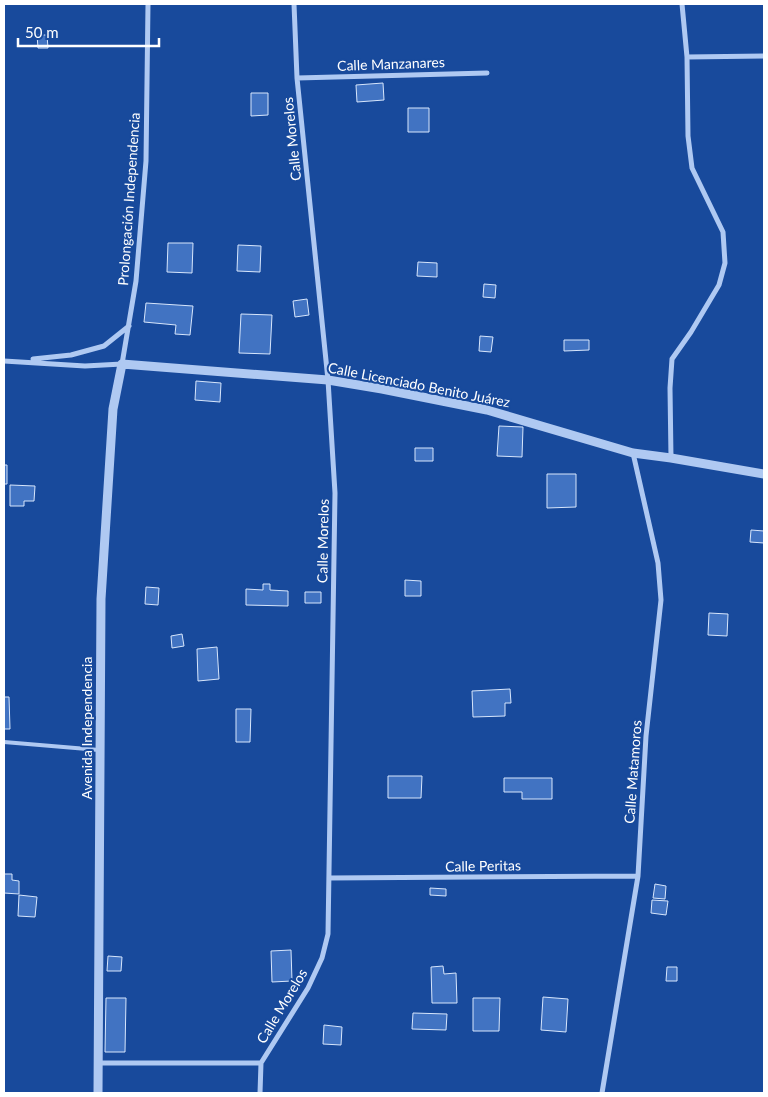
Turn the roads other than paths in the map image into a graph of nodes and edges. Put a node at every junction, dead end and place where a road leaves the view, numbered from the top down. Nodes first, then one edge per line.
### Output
1 (148, 4) edge
2 (294, 4) edge
3 (682, 4) edge
4 (764, 56) edge
5 (687, 57) junction
6 (487, 73) dead end
7 (297, 78) junction
8 (129, 326) junction
9 (4, 361) edge
10 (20, 361) junction
11 (122, 364) junction
12 (328, 380) junction
13 (633, 453) junction
14 (671, 458) junction
15 (764, 474) edge
16 (4, 742) edge
17 (101, 750) junction
18 (638, 876) junction
19 (329, 878) junction
20 (98, 1063) junction
21 (260, 1063) junction
22 (98, 1093) edge
23 (260, 1093) edge
24 (602, 1093) edge

1 - 8 street, Prolongación Independencia
2 - 7 street, Calle Morelos
3 - 5 street
4 - 5 street
5 - 14 street
6 - 7 street, Calle Manzanares
7 - 12 street, Calle Morelos
8 - 10 street
8 - 11 street, Prolongación Independencia
9 - 10 street
10 - 11 street
11 - 12 street, Calle Licenciado Benito Juárez
11 - 17 street, Avenida Independencia
12 - 13 street, Calle Licenciado Benito Juárez
12 - 19 street, Calle Morelos
13 - 14 street, Calle Licenciado Benito Juárez
13 - 18 street, Calle Matamoros
14 - 15 street, Calle Licenciado Benito Juárez
16 - 17 lane
17 - 20 street, Avenida Independencia
18 - 19 street, Calle Peritas
18 - 24 street, Calle Matamoros
19 - 21 street, Calle Morelos
20 - 21 street
20 - 22 street, Avenida Independencia
21 - 23 street

